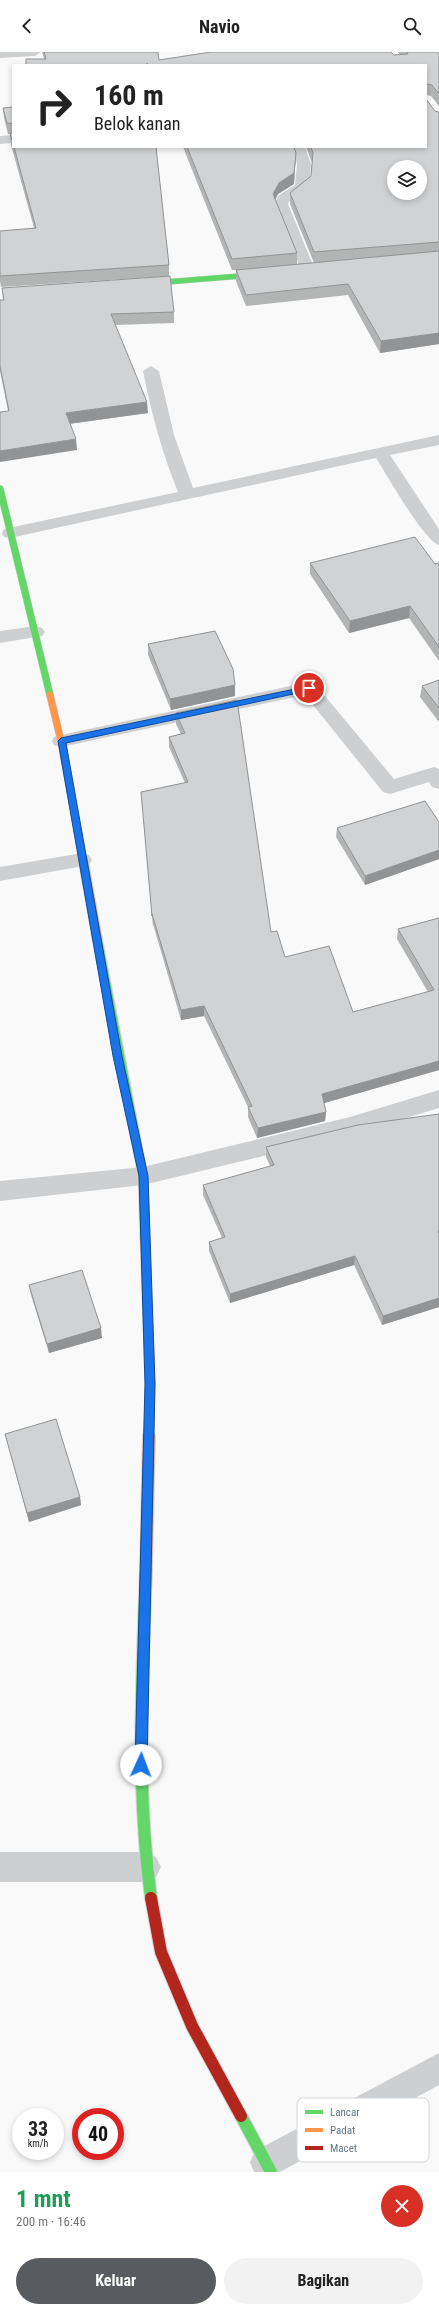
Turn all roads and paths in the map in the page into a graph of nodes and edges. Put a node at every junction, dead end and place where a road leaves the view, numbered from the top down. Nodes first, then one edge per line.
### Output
1 (35, 52) edge
2 (0, 54) edge
3 (12, 139) edge
4 (0, 140) edge
5 (299, 148) edge
6 (308, 270) edge
7 (276, 273) edge
8 (134, 285) edge
9 (152, 371) dead end
10 (439, 440) edge
11 (380, 453) junction
12 (0, 489) edge
13 (188, 496) junction
14 (10, 533) junction
15 (439, 540) edge
16 (36, 632) junction
17 (0, 637) edge
18 (61, 741) junction
19 (439, 782) edge
20 (82, 860) junction
21 (0, 874) edge
22 (439, 1099) edge
23 (143, 1176) junction
24 (0, 1191) edge
25 (0, 1867) edge
26 (146, 1867) junction
27 (439, 2068) edge
28 (387, 2098) edge
29 (297, 2151) edge
30 (269, 2167) edge

1 - 2 street
3 - 4 street
5 - 6 street
7 - 8 street
9 - 13 street
10 - 11 street
11 - 13 street
11 - 15 street
12 - 14 street
13 - 14 street
14 - 16 street
16 - 17 street
16 - 18 street
18 - 19 street
18 - 20 street
20 - 21 street
20 - 23 street
22 - 23 street
23 - 24 street
23 - 26 street
25 - 26 street
26 - 30 street
27 - 28 street
29 - 30 street

